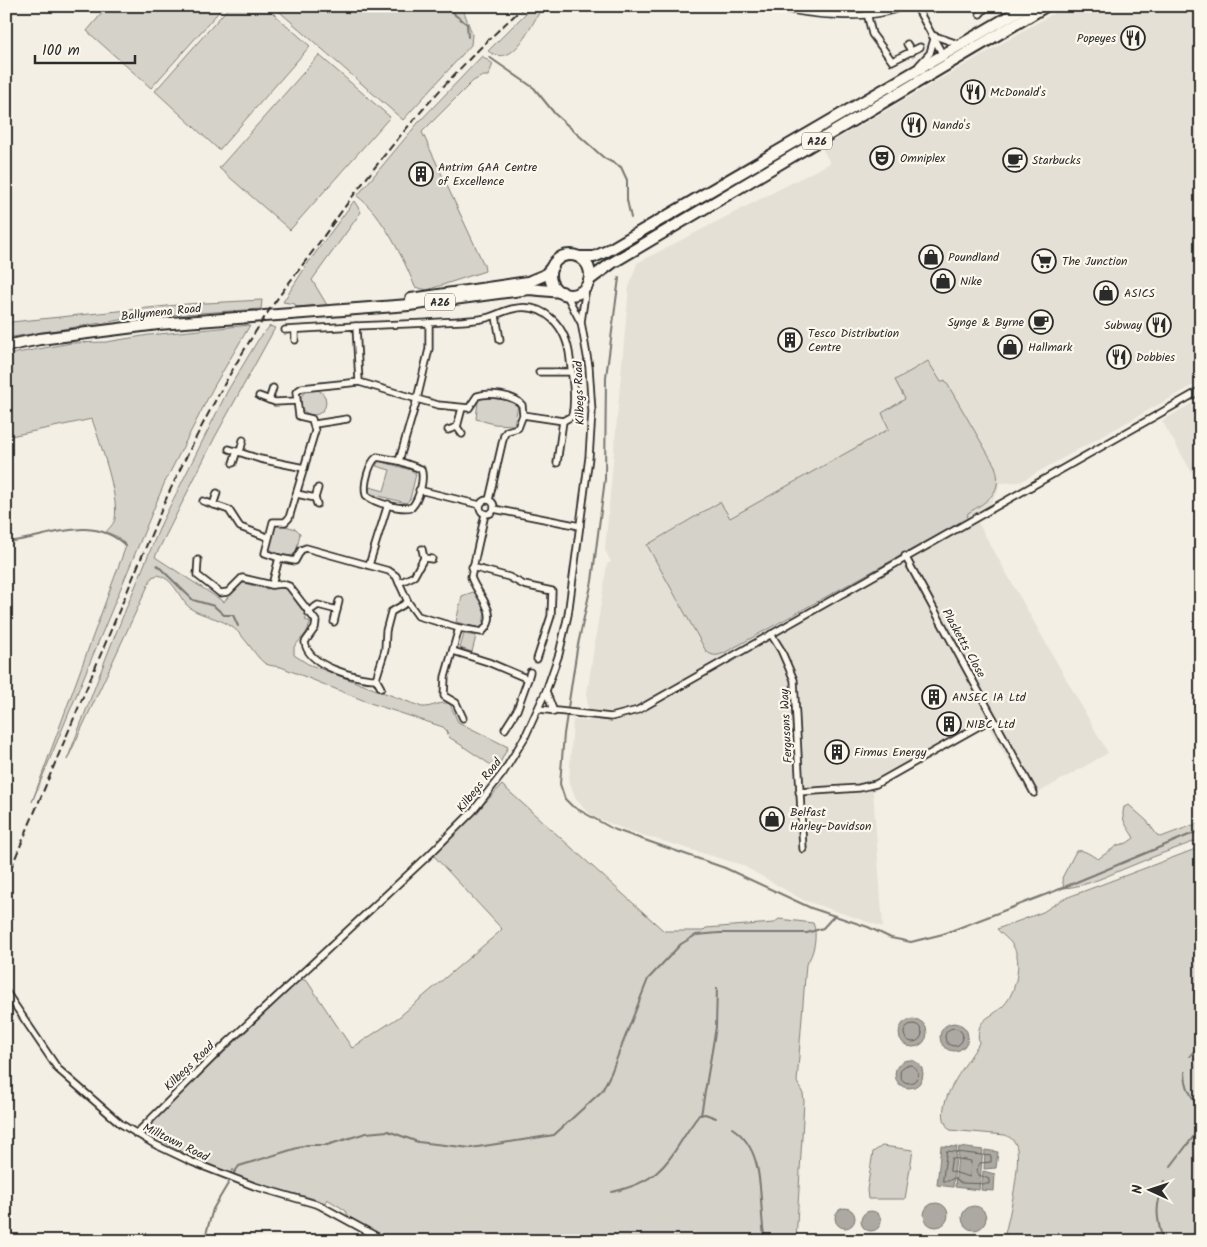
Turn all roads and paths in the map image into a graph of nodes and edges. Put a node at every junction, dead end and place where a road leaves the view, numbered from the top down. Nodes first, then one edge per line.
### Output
1 (773, 6) edge
2 (903, 6) edge
3 (916, 6) edge
4 (994, 6) edge
5 (1027, 6) edge
6 (1046, 6) edge
7 (985, 7) edge
8 (867, 14) junction
9 (980, 14) dead end
10 (933, 37) junction
11 (907, 44) dead end
12 (962, 45) junction
13 (920, 47) dead end
14 (912, 52) junction
15 (945, 59) junction
16 (909, 75) junction
17 (579, 256) junction
18 (553, 266) junction
19 (588, 283) junction
20 (564, 293) junction
21 (319, 314) junction
22 (496, 316) junction
23 (429, 322) junction
24 (581, 322) junction
25 (356, 326) junction
26 (285, 330) dead end
27 (295, 330) junction
28 (295, 340) dead end
29 (500, 340) dead end
30 (6, 346) edge
31 (539, 372) dead end
32 (572, 372) junction
33 (359, 382) junction
34 (274, 388) dead end
35 (1201, 390) edge
36 (259, 396) dead end
37 (417, 399) junction
38 (269, 400) junction
39 (297, 401) junction
40 (462, 408) junction
41 (523, 415) junction
42 (346, 419) dead end
43 (563, 421) junction
44 (315, 424) junction
45 (457, 427) junction
46 (448, 430) dead end
47 (462, 434) dead end
48 (244, 440) dead end
49 (229, 449) dead end
50 (239, 451) junction
51 (399, 461) junction
52 (233, 463) dead end
53 (556, 463) dead end
54 (304, 468) junction
55 (318, 488) dead end
56 (419, 490) junction
57 (217, 493) dead end
58 (297, 494) junction
59 (489, 500) junction
60 (203, 501) dead end
61 (388, 504) junction
62 (213, 505) junction
63 (480, 505) junction
64 (494, 509) junction
65 (484, 514) junction
66 (580, 526) junction
67 (267, 536) junction
68 (422, 549) dead end
69 (905, 556) junction
70 (279, 558) junction
71 (424, 558) junction
72 (432, 559) dead end
73 (198, 560) dead end
74 (369, 565) junction
75 (472, 567) junction
76 (400, 583) junction
77 (272, 585) junction
78 (339, 601) dead end
79 (408, 602) junction
80 (337, 610) junction
81 (308, 612) junction
82 (334, 622) dead end
83 (459, 628) junction
84 (771, 634) junction
85 (453, 651) junction
86 (537, 659) dead end
87 (530, 672) dead end
88 (376, 679) junction
89 (528, 680) junction
90 (381, 688) dead end
91 (546, 691) junction
92 (538, 709) junction
93 (557, 712) junction
94 (463, 718) dead end
95 (993, 718) junction
96 (505, 729) dead end
97 (800, 792) junction
98 (1034, 793) dead end
99 (803, 849) dead end
100 (6, 992) edge
101 (136, 1134) junction
102 (385, 1241) edge

1 - 8 street
2 - 8 street
3 - 10 street
4 - 7 street
5 - 12 highway, A26
6 - 15 highway, A26
7 - 9 street
8 - 14 street
10 - 12 street
10 - 15 street
10 - 16 street
11 - 14 street
12 - 15 highway, A26
13 - 14 street
15 - 16 highway, A26
15 - 19 highway, A26
16 - 17 highway, A26
17 - 18 highway, A26
17 - 19 highway
18 - 20 highway
18 - 21 highway, Ballymena Road / A26
19 - 20 highway, A26
19 - 24 street, Kilbegs Road
20 - 21 highway, Ballymena Road / A26
20 - 24 street, Kilbegs Road
21 - 30 highway, Ballymena Road / A26
22 - 23 street
22 - 29 street
22 - 32 street
23 - 25 street
23 - 37 street
24 - 66 street, Kilbegs Road
25 - 27 street
25 - 33 street
26 - 27 street
27 - 28 street
31 - 32 street
32 - 43 street
33 - 37 street
33 - 39 street
34 - 38 street
35 - 69 street
36 - 38 street
37 - 40 street
37 - 51 street
38 - 39 street
39 - 44 street
40 - 41 street
40 - 45 street
41 - 43 street
41 - 59 street
42 - 44 street
43 - 53 street
44 - 54 street
45 - 46 street
45 - 47 street
48 - 50 street
49 - 50 street
50 - 52 street
50 - 54 street
51 - 56 street
51 - 61 street
54 - 58 street
55 - 58 street
56 - 61 street
56 - 63 street
57 - 62 street
58 - 67 street
59 - 63 street
59 - 64 street
60 - 62 street
61 - 74 street
62 - 67 street
63 - 65 street
64 - 65 street
64 - 66 street
65 - 75 street
66 - 91 street, Kilbegs Road
67 - 70 street
68 - 71 street
69 - 84 street
69 - 95 street, Plasketts Close
70 - 74 street
70 - 77 street
71 - 72 street
71 - 76 street
73 - 77 street
74 - 76 street
75 - 83 street
75 - 86 street
76 - 79 street
77 - 81 street
78 - 80 street
79 - 83 street
79 - 88 street
80 - 81 street
80 - 82 street
81 - 88 street
83 - 85 street
84 - 93 street
84 - 97 street, Fergusons Way
85 - 89 street
85 - 94 street
87 - 89 street
88 - 90 street
89 - 96 street
91 - 92 street, Kilbegs Road
91 - 93 street
92 - 93 street
92 - 101 street, Kilbegs Road
95 - 97 street
95 - 98 street, Plasketts Close
97 - 99 street, Fergusons Way
100 - 101 street, Milltown Road
101 - 102 street, Milltown Road

